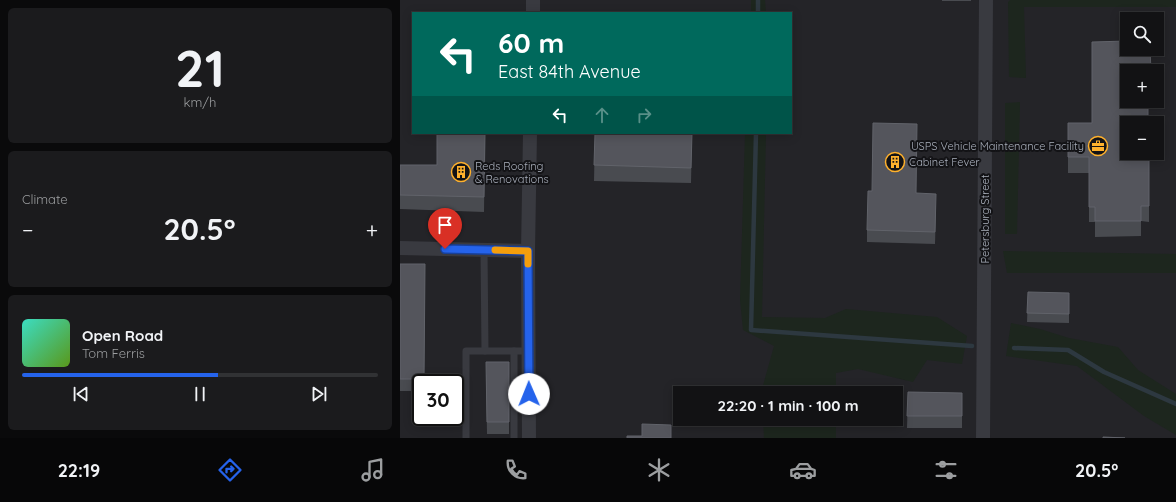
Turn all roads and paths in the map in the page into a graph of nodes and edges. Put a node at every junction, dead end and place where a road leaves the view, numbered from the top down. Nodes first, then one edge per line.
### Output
1 (533, 0) edge
2 (986, 0) edge
3 (533, 12) edge
4 (530, 134) edge
5 (400, 248) edge
6 (484, 250) junction
7 (528, 251) junction
8 (485, 351) junction
9 (514, 351) junction
10 (528, 351) junction
11 (466, 438) edge
12 (514, 438) edge
13 (529, 438) edge
14 (983, 438) edge

1 - 3 street
2 - 14 street, Petersburg Street
4 - 7 street
5 - 6 street
6 - 7 street
6 - 8 lane
7 - 10 street
8 - 9 lane
8 - 11 lane
9 - 10 lane
9 - 12 lane
10 - 13 street

